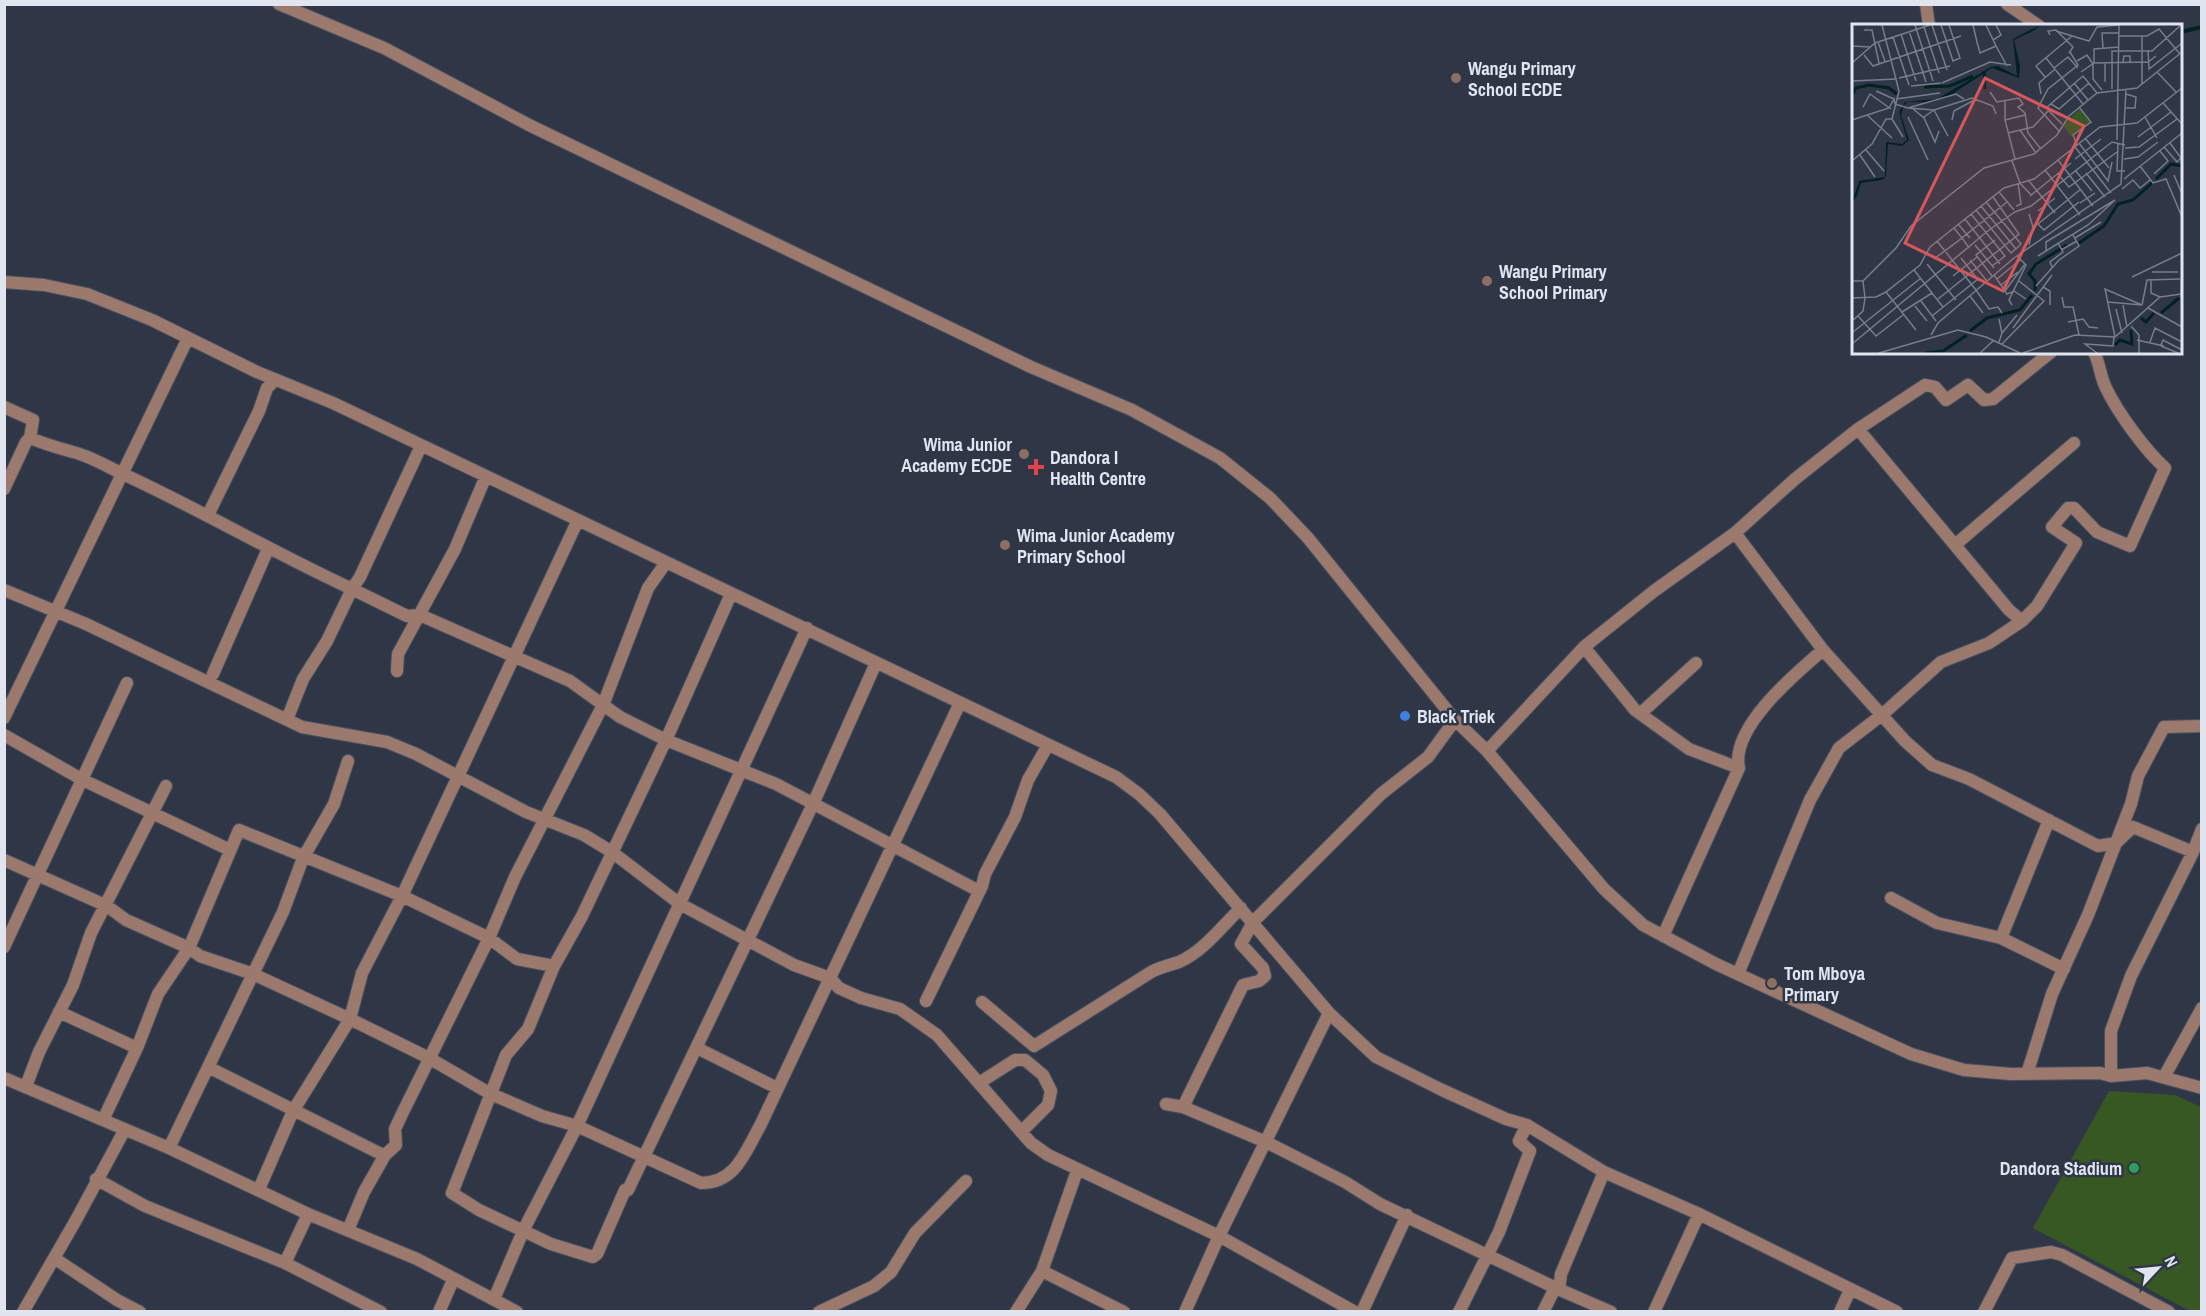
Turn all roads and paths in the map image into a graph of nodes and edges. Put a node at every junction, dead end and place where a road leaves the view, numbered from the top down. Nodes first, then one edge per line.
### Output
1 (279, 4) edge
2 (2007, 4) edge
3 (1926, 6) edge
4 (1929, 24) edge
5 (2036, 24) edge
6 (4, 282) edge
7 (188, 338) junction
8 (2049, 354) edge
9 (2101, 356) edge
10 (275, 380) junction
11 (4, 407) edge
12 (1858, 429) junction
13 (30, 438) junction
14 (2074, 443) dead end
15 (421, 446) junction
16 (122, 473) junction
17 (486, 476) junction
18 (4, 489) edge
19 (208, 515) junction
20 (578, 520) junction
21 (1735, 533) junction
22 (1955, 545) junction
23 (268, 549) junction
24 (665, 564) junction
25 (352, 589) junction
26 (4, 590) edge
27 (731, 594) junction
28 (55, 613) junction
29 (420, 615) junction
30 (2022, 621) junction
31 (807, 628) junction
32 (1584, 647) junction
33 (1823, 650) junction
34 (513, 657) junction
35 (876, 663) junction
36 (1696, 663) dead end
37 (397, 671) dead end
38 (213, 674) dead end
39 (127, 683) dead end
40 (960, 703) junction
41 (603, 705) junction
42 (1641, 713) junction
43 (1883, 714) junction
44 (288, 717) dead end
45 (4, 718) edge
46 (1455, 720) junction
47 (2202, 726) edge
48 (4, 735) edge
49 (666, 740) junction
50 (1048, 745) junction
51 (1487, 751) junction
52 (348, 761) dead end
53 (1739, 768) junction
54 (742, 771) junction
55 (458, 775) junction
56 (83, 780) junction
57 (166, 786) dead end
58 (813, 804) junction
59 (150, 813) junction
60 (545, 820) junction
61 (2049, 820) junction
62 (2202, 829) edge
63 (2116, 843) junction
64 (893, 846) junction
65 (230, 850) junction
66 (612, 852) junction
67 (2193, 852) junction
68 (303, 858) junction
69 (4, 860) edge
70 (36, 876) junction
71 (980, 891) junction
72 (402, 896) junction
73 (1891, 898) dead end
74 (680, 904) junction
75 (107, 906) junction
76 (1241, 908) junction
77 (1253, 921) junction
78 (1663, 936) junction
79 (489, 938) junction
80 (2001, 938) junction
81 (747, 939) junction
82 (4, 947) edge
83 (189, 948) junction
84 (554, 966) junction
85 (2064, 969) junction
86 (253, 974) junction
87 (1738, 974) junction
88 (830, 978) junction
89 (926, 1000) dead end
90 (982, 1002) dead end
91 (2202, 1008) edge
92 (59, 1012) junction
93 (1329, 1013) junction
94 (350, 1019) junction
95 (137, 1048) junction
96 (697, 1048) junction
97 (429, 1058) junction
98 (210, 1068) junction
99 (2027, 1074) junction
100 (2111, 1076) junction
101 (2164, 1077) junction
102 (4, 1078) edge
103 (980, 1083) junction
104 (26, 1086) junction
105 (777, 1088) junction
106 (2202, 1088) edge
107 (489, 1093) junction
108 (1166, 1104) dead end
109 (1183, 1107) junction
110 (293, 1112) junction
111 (103, 1120) junction
112 (1527, 1125) junction
113 (578, 1126) junction
114 (124, 1131) junction
115 (1021, 1132) junction
116 (1266, 1142) junction
117 (169, 1149) junction
118 (386, 1155) junction
119 (643, 1159) junction
120 (1077, 1171) junction
121 (1604, 1172) junction
122 (96, 1179) junction
123 (966, 1181) dead end
124 (259, 1189) junction
125 (308, 1214) junction
126 (1700, 1214) junction
127 (1407, 1215) junction
128 (524, 1229) junction
129 (348, 1230) junction
130 (1219, 1236) junction
131 (1485, 1256) junction
132 (54, 1258) junction
133 (285, 1263) junction
134 (1042, 1271) junction
135 (453, 1280) junction
136 (1557, 1289) junction
137 (1850, 1290) junction
138 (494, 1299) junction
139 (23, 1311) edge
140 (140, 1311) edge
141 (381, 1311) edge
142 (439, 1311) edge
143 (517, 1311) edge
144 (819, 1311) edge
145 (1017, 1311) edge
146 (1124, 1311) edge
147 (1185, 1311) edge
148 (1355, 1311) edge
149 (1362, 1311) edge
150 (1459, 1311) edge
151 (1543, 1311) edge
152 (1611, 1311) edge
153 (1653, 1311) edge
154 (1840, 1311) edge
155 (1897, 1311) edge
156 (1984, 1311) edge
157 (2169, 1311) edge

1 - 46 street
2 - 5 street
3 - 4 street
6 - 7 street
7 - 10 street
7 - 16 street
8 - 12 street
9 - 30 street
10 - 15 street
10 - 19 street
11 - 13 street
12 - 21 street
12 - 22 street
13 - 16 street
13 - 18 street
14 - 22 street
15 - 17 street
15 - 25 street
16 - 19 street
16 - 28 street
17 - 20 street
17 - 29 street
19 - 23 street
20 - 24 street
20 - 34 street
21 - 32 street
21 - 33 street
22 - 30 street
23 - 25 street
23 - 38 street
24 - 27 street
24 - 41 street
25 - 29 street
25 - 44 street
26 - 28 street
27 - 31 street
27 - 49 street
28 - 45 street
28 - 55 street
29 - 34 street
29 - 37 street
30 - 43 street
31 - 35 street
31 - 54 street
32 - 42 street
32 - 51 street
33 - 43 street
33 - 53 street
34 - 41 street
34 - 55 street
35 - 40 street
35 - 58 street
36 - 42 street
39 - 56 street
40 - 50 street
40 - 64 street
41 - 49 street
41 - 60 street
42 - 53 street
43 - 61 street
43 - 87 street
46 - 51 street
46 - 77 street
47 - 63 street
48 - 56 street
49 - 54 street
49 - 66 street
50 - 71 street
50 - 76 street
51 - 78 street
52 - 68 street
53 - 78 street
54 - 58 street
54 - 74 street
55 - 60 street
55 - 72 street
56 - 59 street
56 - 70 street
57 - 59 street
58 - 64 street
58 - 81 street
59 - 65 street
59 - 75 street
60 - 66 street
60 - 79 street
61 - 63 street
61 - 80 street
62 - 67 street
63 - 67 street
63 - 85 street
64 - 71 street
64 - 88 street
65 - 68 street
65 - 83 street
66 - 74 street
66 - 84 street
67 - 100 street
68 - 72 street
68 - 86 street
69 - 70 street
70 - 75 street
70 - 82 street
71 - 89 street
72 - 79 street
72 - 94 street
73 - 80 street
74 - 81 street
74 - 113 street
75 - 83 street
75 - 92 street
76 - 77 street
76 - 90 street
77 - 93 street
77 - 109 street
78 - 87 street
79 - 84 street
79 - 97 street
80 - 85 street
81 - 88 street
81 - 96 street
83 - 86 street
83 - 95 street
84 - 107 street
85 - 99 street
86 - 94 street
86 - 98 street
87 - 99 street
88 - 103 street
88 - 105 street
91 - 101 street
92 - 95 street
92 - 104 street
93 - 112 street
93 - 116 street
94 - 97 street
94 - 110 street
95 - 111 street
96 - 105 street
96 - 119 street
97 - 107 street
97 - 118 street
98 - 110 street
98 - 117 street
99 - 100 street
100 - 101 street
101 - 106 street
102 - 104 street
103 - 115 street
103 - 115 street
104 - 111 street
105 - 119 street
107 - 113 street
107 - 128 street
108 - 109 street
109 - 116 street
110 - 118 street
110 - 124 street
111 - 114 street
112 - 121 street
112 - 131 street
113 - 119 street
113 - 128 street
114 - 117 street
114 - 122 street
115 - 120 street
116 - 127 street
116 - 130 street
117 - 124 street
118 - 129 street
119 - 128 street
120 - 130 street
120 - 134 street
121 - 126 street
121 - 136 street
122 - 132 street
122 - 133 street
123 - 144 street
124 - 125 street
125 - 129 street
125 - 133 street
126 - 137 street
126 - 153 street
127 - 131 street
127 - 149 street
128 - 138 street
129 - 135 street
130 - 147 street
130 - 148 street
131 - 136 street
131 - 150 street
132 - 139 street
132 - 140 street
133 - 141 street
134 - 145 street
134 - 146 street
135 - 138 street
135 - 142 street
136 - 151 street
136 - 152 street
137 - 154 street
137 - 155 street
138 - 143 street
156 - 157 street

